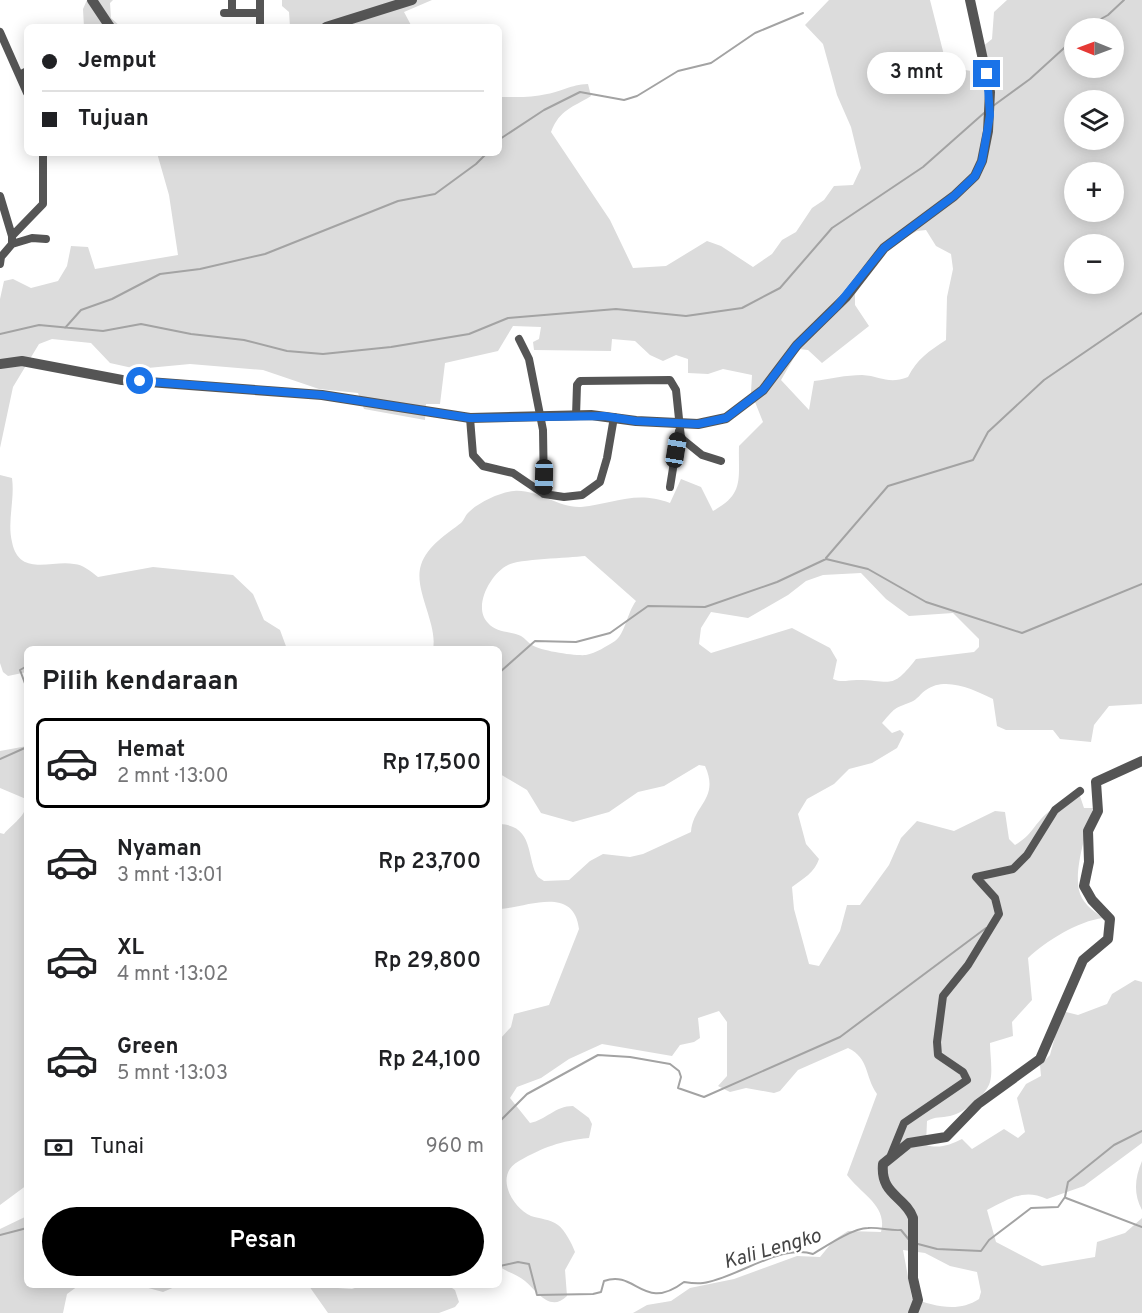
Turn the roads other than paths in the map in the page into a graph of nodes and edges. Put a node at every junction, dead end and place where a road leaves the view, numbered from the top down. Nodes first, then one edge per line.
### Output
1 (92, 0) edge
2 (232, 0) edge
3 (260, 0) edge
4 (412, 0) edge
5 (970, 0) edge
6 (260, 13) junction
7 (108, 24) edge
8 (260, 24) edge
9 (336, 24) edge
10 (0, 32) edge
11 (23, 73) edge
12 (44, 156) edge
13 (0, 196) edge
14 (46, 239) dead end
15 (12, 240) junction
16 (0, 256) edge
17 (0, 264) edge
18 (519, 339) dead end
19 (0, 364) edge
20 (576, 416) junction
21 (541, 417) junction
22 (614, 417) junction
23 (470, 418) junction
24 (678, 427) junction
25 (721, 461) dead end
26 (670, 487) dead end
27 (544, 494) junction
28 (1142, 761) edge
29 (1080, 791) dead end
30 (891, 1155) junction
31 (913, 1313) edge

1 - 7 street
2 - 6 street
3 - 6 street
4 - 9 street
5 - 24 street
6 - 8 street
10 - 11 street
12 - 15 street
13 - 15 street
14 - 15 street
15 - 16 street
16 - 17 street
18 - 21 street
19 - 23 street
20 - 21 street
20 - 22 street
20 - 24 street
21 - 23 street
21 - 27 street
22 - 24 street
22 - 27 street
23 - 27 street
24 - 25 street
24 - 26 street
28 - 30 street
29 - 30 street
30 - 31 street

